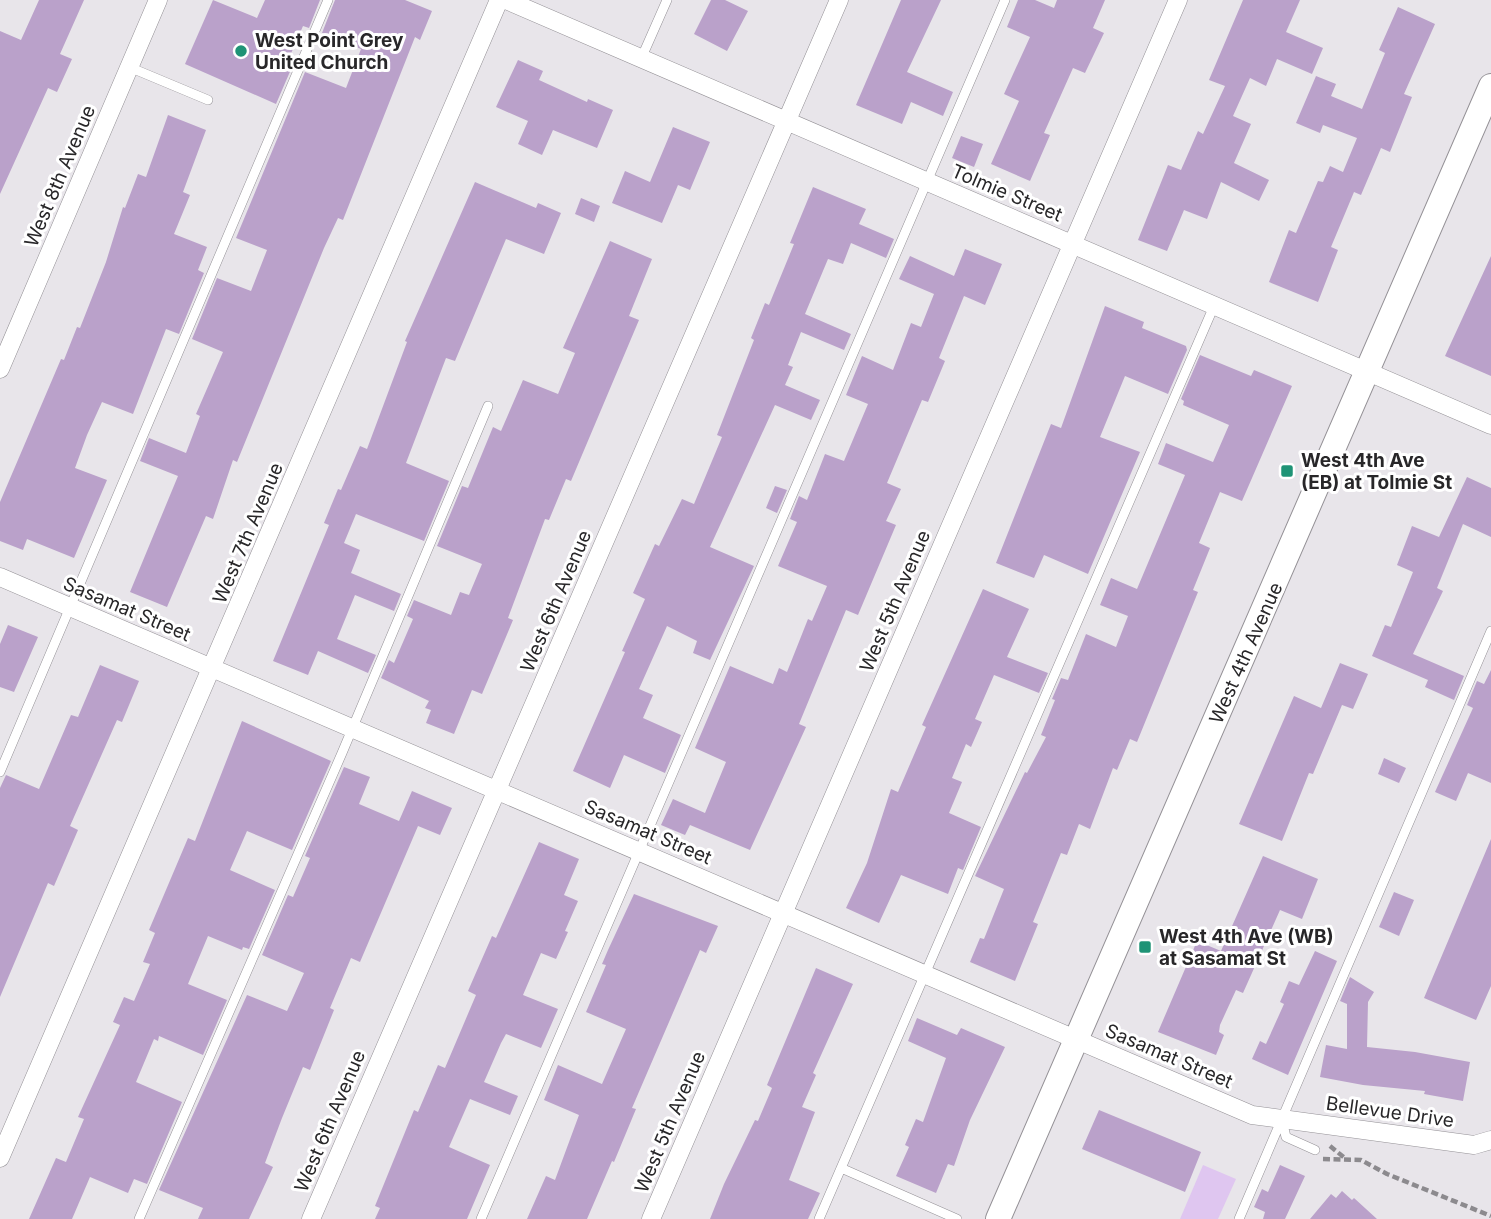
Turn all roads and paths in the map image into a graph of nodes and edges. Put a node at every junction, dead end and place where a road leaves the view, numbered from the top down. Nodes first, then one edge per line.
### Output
1 (158, 0) edge
2 (328, 0) edge
3 (499, 0) edge
4 (506, 0) edge
5 (667, 0) edge
6 (839, 0) edge
7 (1005, 0) edge
8 (1178, 0) edge
9 (641, 59) junction
10 (129, 67) junction
11 (1491, 86) edge
12 (208, 100) dead end
13 (787, 121) junction
14 (927, 182) junction
15 (1072, 244) junction
16 (1214, 306) junction
17 (0, 369) edge
18 (1368, 372) junction
19 (488, 406) dead end
20 (1491, 425) edge
21 (0, 577) edge
22 (71, 607) junction
23 (1491, 631) edge
24 (213, 668) junction
25 (352, 728) junction
26 (0, 772) edge
27 (497, 790) junction
28 (638, 851) junction
29 (782, 913) junction
30 (1145, 947) dead end
31 (1153, 950) dead end
32 (924, 973) junction
33 (1076, 1039) junction
34 (1282, 1120) junction
35 (1491, 1140) edge
36 (1315, 1150) joint
37 (0, 1158) edge
38 (841, 1168) junction
39 (1491, 1216) edge
40 (139, 1219) edge
41 (311, 1219) edge
42 (481, 1219) edge
43 (651, 1219) edge
44 (820, 1219) edge
45 (957, 1219) edge
46 (998, 1219) edge
47 (1238, 1219) edge

1 - 10 street, West 8th Avenue
2 - 22 lane
3 - 24 street, West 7th Avenue
4 - 9 street, Tolmie Street
5 - 9 lane
6 - 13 street, West 6th Avenue
7 - 14 lane
8 - 15 street, West 5th Avenue
9 - 13 street, Tolmie Street
10 - 12 lane
10 - 17 street, West 8th Avenue
11 - 18 main road, West 4th Avenue
13 - 14 street, Tolmie Street
13 - 27 street, West 6th Avenue
14 - 15 street, Tolmie Street
14 - 28 lane
15 - 16 street, Tolmie Street
15 - 29 street, West 5th Avenue
16 - 18 street, Tolmie Street
16 - 32 lane
18 - 20 street, Tolmie Street
18 - 33 main road, West 4th Avenue
19 - 25 lane
21 - 22 street, Sasamat Street
22 - 24 street, Sasamat Street
22 - 26 lane
23 - 34 lane
24 - 25 street, Sasamat Street
24 - 37 street, West 7th Avenue
25 - 27 street, Sasamat Street
25 - 40 lane
27 - 28 street, Sasamat Street
27 - 41 street, West 6th Avenue
28 - 29 street, Sasamat Street
28 - 42 lane
29 - 32 street, Sasamat Street
29 - 43 street, West 5th Avenue
30 - 31 path
32 - 33 street, Sasamat Street
32 - 38 lane
33 - 34 street, Sasamat Street
33 - 46 main road, West 4th Avenue
34 - 35 street, Bellevue Drive
34 - 36 lane
34 - 47 lane
36 - 39 path
38 - 44 lane
38 - 45 lane

